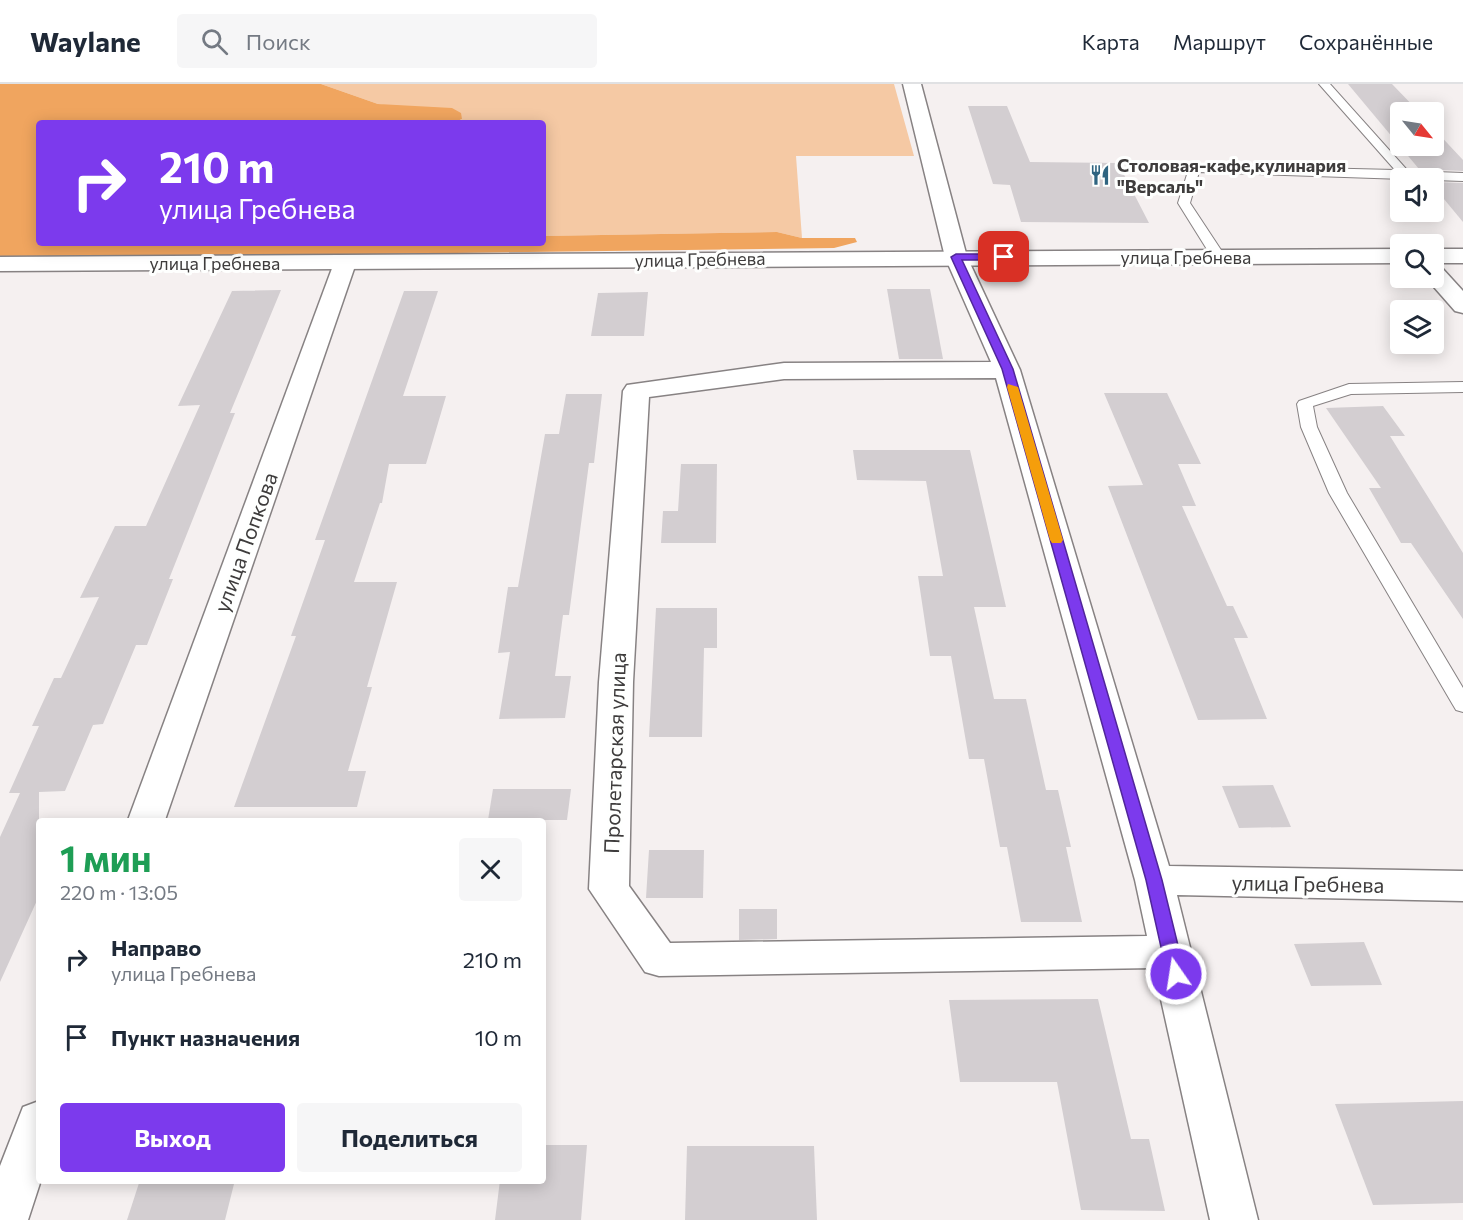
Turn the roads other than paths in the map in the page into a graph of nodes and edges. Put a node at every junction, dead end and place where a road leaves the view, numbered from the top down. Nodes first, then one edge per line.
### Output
1 (912, 84) edge
2 (1324, 84) edge
3 (1400, 168) edge
4 (1390, 174) edge
5 (1444, 176) edge
6 (1463, 177) edge
7 (1218, 256) junction
8 (1390, 256) edge
9 (1444, 256) edge
10 (1463, 256) edge
11 (956, 257) junction
12 (345, 263) junction
13 (0, 264) edge
14 (1444, 284) edge
15 (1463, 306) edge
16 (1007, 369) junction
17 (1463, 387) edge
18 (1463, 705) edge
19 (147, 818) edge
20 (1154, 880) junction
21 (1463, 886) edge
22 (1171, 952) junction
23 (36, 1129) edge
24 (4, 1220) edge
25 (1234, 1220) edge

1 - 11 street
2 - 3 lane
4 - 7 lane
5 - 6 lane
7 - 8 street, улица Гребнева
7 - 11 street, улица Гребнева
9 - 10 street
11 - 12 street, улица Гребнева
11 - 16 street
12 - 13 street, улица Гребнева
12 - 19 street, улица Попкова
14 - 15 street
16 - 20 street
16 - 22 street, Пролетарская улица
17 - 18 lane
20 - 21 street, улица Гребнева
20 - 22 street
22 - 25 street
23 - 24 street

